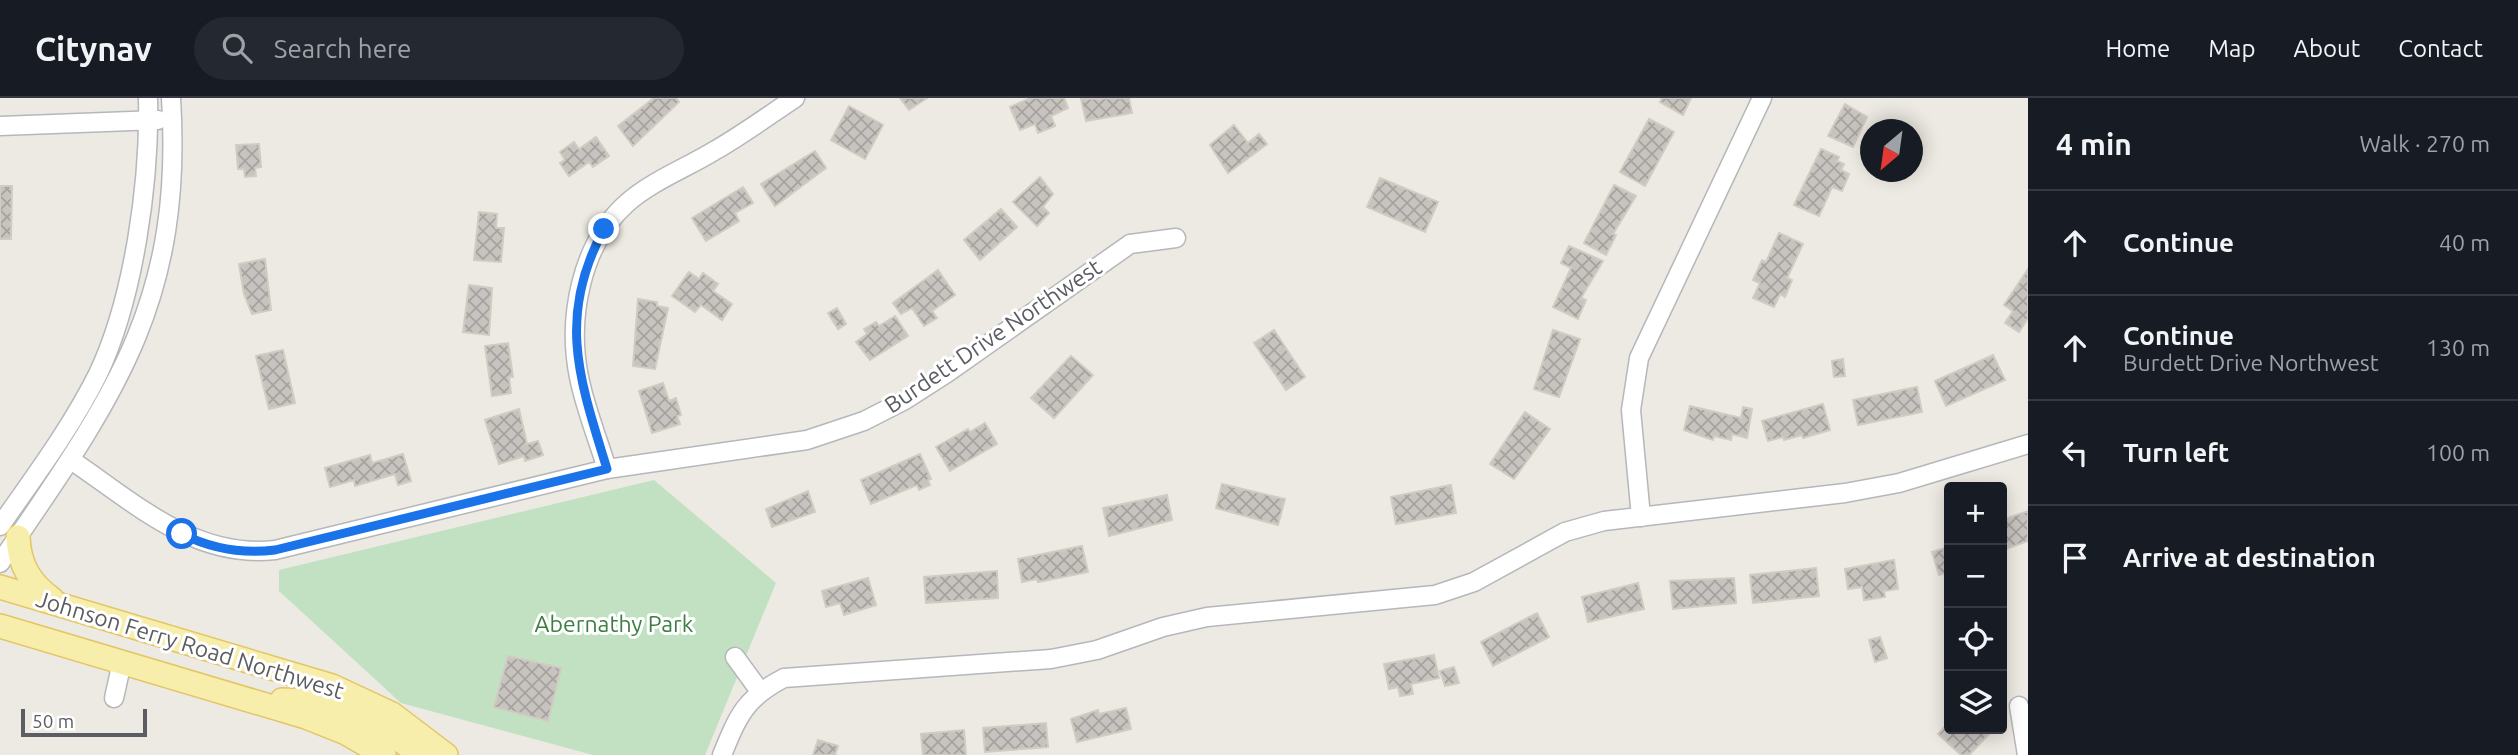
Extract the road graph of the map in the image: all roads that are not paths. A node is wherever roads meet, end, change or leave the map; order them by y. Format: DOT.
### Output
graph roads {
  1 [pos="148,98"];
  2 [pos="171,98"];
  3 [pos="795,98"];
  4 [pos="1762,98"];
  5 [pos="172,119"];
  6 [pos="149,120"];
  7 [pos="0,126"];
  8 [pos="1176,238"];
  9 [pos="2028,444"];
  10 [pos="71,460"];
  11 [pos="607,469"];
  12 [pos="1641,517"];
  13 [pos="9,531"];
  14 [pos="0,563"];
  15 [pos="0,587"];
  16 [pos="58,603"];
  17 [pos="0,626"];
  18 [pos="735,657"];
  19 [pos="122,662"];
  20 [pos="759,690"];
  21 [pos="114,698"];
  22 [pos="251,700"];
  23 [pos="2020,706"];
  24 [pos="384,755"];
  25 [pos="420,755"];
  26 [pos="446,755"];
  27 [pos="722,755"];
  28 [pos="2027,755"];
  1 -- 6 [label="street"];
  2 -- 5 [label="street"];
  3 -- 11 [label="street"];
  4 -- 12 [label="street"];
  5 -- 6 [label="street"];
  5 -- 10 [label="street"];
  6 -- 7 [label="street"];
  6 -- 13 [label="street"];
  8 -- 11 [label="street, Burdett Drive Northwest"];
  9 -- 12 [label="street"];
  10 -- 11 [label="street, Burdett Drive Northwest"];
  10 -- 13 [label="street"];
  12 -- 20 [label="street"];
  13 -- 14 [label="street"];
  13 -- 16 [label="main road"];
  15 -- 16 [label="main road, Johnson Ferry Road Northwest"];
  16 -- 26 [label="main road, Johnson Ferry Road Northwest"];
  17 -- 19 [label="main road, Johnson Ferry Road Northwest"];
  18 -- 20 [label="street"];
  19 -- 21 [label="street"];
  19 -- 22 [label="main road, Johnson Ferry Road Northwest"];
  20 -- 27 [label="street"];
  22 -- 24 [label="main road, Johnson Ferry Road Northwest"];
  22 -- 25 [label="main road"];
  23 -- 28 [label="street"];
}
